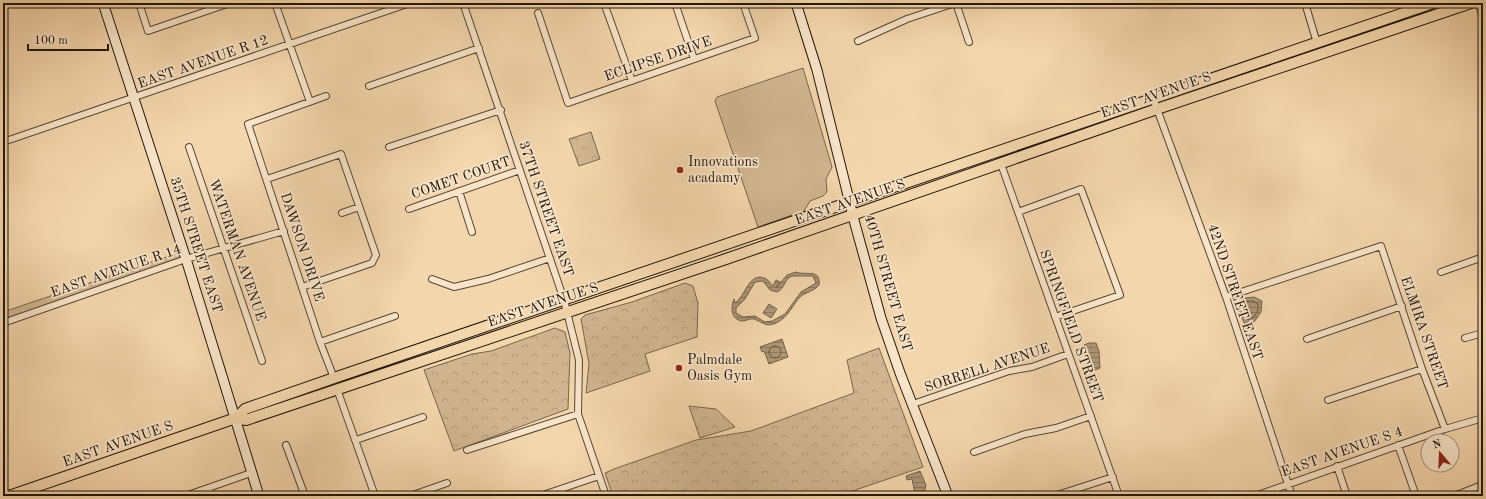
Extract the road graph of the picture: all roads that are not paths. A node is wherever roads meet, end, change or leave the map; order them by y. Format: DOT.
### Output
graph roads {
  1 [pos="103,3"];
  2 [pos="139,3"];
  3 [pos="230,3"];
  4 [pos="275,3"];
  5 [pos="410,3"];
  6 [pos="463,3"];
  7 [pos="604,3"];
  8 [pos="675,3"];
  9 [pos="743,3"];
  10 [pos="796,3"];
  11 [pos="955,3"];
  12 [pos="1305,3"];
  13 [pos="1433,3"];
  14 [pos="1471,3"];
  15 [pos="1478,3"];
  16 [pos="538,13"];
  17 [pos="1483,17"];
  18 [pos="858,41"];
  19 [pos="969,42"];
  20 [pos="1317,43"];
  21 [pos="289,44"];
  22 [pos="478,48"];
  23 [pos="694,59"];
  24 [pos="632,81"];
  25 [pos="369,86"];
  26 [pos="326,96"];
  27 [pos="135,98"];
  28 [pos="1153,98"];
  29 [pos="310,102"];
  30 [pos="1157,109"];
  31 [pos="500,110"];
  32 [pos="3,142"];
  33 [pos="189,147"];
  34 [pos="389,147"];
  35 [pos="1001,164"];
  36 [pos="520,170"];
  37 [pos="267,178"];
  38 [pos="459,191"];
  39 [pos="850,202"];
  40 [pos="359,207"];
  41 [pos="409,209"];
  42 [pos="1018,212"];
  43 [pos="342,213"];
  44 [pos="854,215"];
  45 [pos="284,231"];
  46 [pos="472,232"];
  47 [pos="224,247"];
  48 [pos="186,258"];
  49 [pos="550,258"];
  50 [pos="1482,259"];
  51 [pos="1441,272"];
  52 [pos="432,279"];
  53 [pos="302,287"];
  54 [pos="1226,297"];
  55 [pos="564,300"];
  56 [pos="1402,306"];
  57 [pos="567,311"];
  58 [pos="395,316"];
  59 [pos="1055,316"];
  60 [pos="3,323"];
  61 [pos="1483,333"];
  62 [pos="1465,338"];
  63 [pos="1307,339"];
  64 [pos="320,342"];
  65 [pos="1068,354"];
  66 [pos="262,361"];
  67 [pos="1422,369"];
  68 [pos="334,378"];
  69 [pos="337,389"];
  70 [pos="1328,400"];
  71 [pos="913,404"];
  72 [pos="578,414"];
  73 [pos="1091,416"];
  74 [pos="423,417"];
  75 [pos="236,418"];
  76 [pos="1483,418"];
  77 [pos="1445,429"];
  78 [pos="356,440"];
  79 [pos="286,445"];
  80 [pos="1398,445"];
  81 [pos="467,450"];
  82 [pos="974,452"];
  83 [pos="1338,466"];
  84 [pos="251,473"];
  85 [pos="599,476"];
  86 [pos="1112,477"];
  87 [pos="446,483"];
  88 [pos="1287,483"];
  89 [pos="1483,486"];
  90 [pos="208,488"];
  91 [pos="946,495"];
  92 [pos="12,496"];
  93 [pos="185,496"];
  94 [pos="211,496"];
  95 [pos="259,496"];
  96 [pos="304,496"];
  97 [pos="375,496"];
  98 [pos="410,496"];
  99 [pos="540,496"];
  100 [pos="606,496"];
  101 [pos="1054,496"];
  102 [pos="1119,496"];
  103 [pos="1255,496"];
  104 [pos="1292,496"];
  105 [pos="1347,496"];
  106 [pos="1416,496"];
  107 [pos="1454,496"];
  1 -- 27 [label="street, 35TH STREET EAST"];
  2 -- 3 [label="street"];
  4 -- 21 [label="street"];
  5 -- 21 [label="street, EAST AVENUE R 12"];
  6 -- 22 [label="street, 37TH STREET EAST"];
  7 -- 24 [label="street"];
  8 -- 23 [label="street"];
  9 -- 23 [label="street, ECLIPSE DRIVE"];
  10 -- 39 [label="street, 40TH STREET EAST"];
  11 -- 18 [label="street"];
  11 -- 19 [label="street"];
  12 -- 20 [label="street"];
  13 -- 20 [label="main road, EAST AVENUE S"];
  14 -- 30 [label="main road, EAST AVENUE S"];
  15 -- 17 [label="street"];
  16 -- 24 [label="street, ECLIPSE DRIVE"];
  20 -- 28 [label="main road, EAST AVENUE S"];
  21 -- 27 [label="street, EAST AVENUE R 12"];
  21 -- 29 [label="street"];
  22 -- 25 [label="street"];
  22 -- 31 [label="street, 37TH STREET EAST"];
  23 -- 24 [label="street, ECLIPSE DRIVE"];
  26 -- 29 [label="street"];
  27 -- 32 [label="street, EAST AVENUE R 12"];
  27 -- 48 [label="street, 35TH STREET EAST"];
  28 -- 30 [label="street, 42ND STREET EAST"];
  28 -- 39 [label="main road, EAST AVENUE S"];
  29 -- 37 [label="street, DAWSON DRIVE"];
  30 -- 35 [label="main road, EAST AVENUE S"];
  30 -- 54 [label="street, 42ND STREET EAST"];
  31 -- 34 [label="street"];
  31 -- 36 [label="street, 37TH STREET EAST"];
  33 -- 47 [label="street, WATERMAN AVENUE"];
  35 -- 42 [label="street, SPRINGFIELD STREET"];
  35 -- 44 [label="main road, EAST AVENUE S"];
  36 -- 38 [label="street, COMET COURT"];
  36 -- 49 [label="street, 37TH STREET EAST"];
  37 -- 40 [label="street"];
  37 -- 45 [label="street, DAWSON DRIVE"];
  38 -- 41 [label="street, COMET COURT"];
  38 -- 46 [label="street"];
  39 -- 44 [label="street, 40TH STREET EAST"];
  39 -- 55 [label="main road, EAST AVENUE S"];
  40 -- 43 [label="street"];
  40 -- 53 [label="street"];
  42 -- 59 [label="street, SPRINGFIELD STREET"];
  42 -- 59 [label="street"];
  44 -- 57 [label="main road, EAST AVENUE S"];
  44 -- 71 [label="street, 40TH STREET EAST"];
  45 -- 47 [label="street, EAST AVENUE R 14"];
  45 -- 53 [label="street, DAWSON DRIVE"];
  47 -- 48 [label="street, EAST AVENUE R 14"];
  47 -- 66 [label="street, WATERMAN AVENUE"];
  48 -- 60 [label="street, EAST AVENUE R 14"];
  48 -- 75 [label="street, 35TH STREET EAST"];
  49 -- 52 [label="street"];
  49 -- 55 [label="street, 37TH STREET EAST"];
  50 -- 51 [label="street"];
  53 -- 64 [label="street, DAWSON DRIVE"];
  54 -- 56 [label="street, ELMIRA STREET"];
  54 -- 88 [label="street, 42ND STREET EAST"];
  55 -- 57 [label="street, 37TH STREET EAST"];
  55 -- 68 [label="main road, EAST AVENUE S"];
  56 -- 63 [label="street"];
  56 -- 67 [label="street, ELMIRA STREET"];
  57 -- 69 [label="main road, EAST AVENUE S"];
  57 -- 72 [label="street, 37TH STREET EAST"];
  58 -- 64 [label="street"];
  59 -- 65 [label="street, SPRINGFIELD STREET"];
  61 -- 62 [label="street"];
  64 -- 68 [label="street, DAWSON DRIVE"];
  65 -- 71 [label="street, SORRELL AVENUE"];
  65 -- 73 [label="street, SPRINGFIELD STREET"];
  67 -- 70 [label="street"];
  67 -- 77 [label="street, ELMIRA STREET"];
  68 -- 75 [label="main road, EAST AVENUE S"];
  69 -- 75 [label="main road, EAST AVENUE S"];
  69 -- 78 [label="street"];
  71 -- 91 [label="street, 40TH STREET EAST"];
  72 -- 81 [label="street"];
  72 -- 85 [label="street, 37TH STREET EAST"];
  73 -- 82 [label="street"];
  73 -- 86 [label="street, SPRINGFIELD STREET"];
  74 -- 78 [label="street"];
  75 -- 84 [label="street, 35TH STREET EAST"];
  75 -- 92 [label="main road, EAST AVENUE S"];
  76 -- 77 [label="street, EAST AVENUE S 4"];
  77 -- 80 [label="street, EAST AVENUE S 4"];
  78 -- 97 [label="street"];
  79 -- 96 [label="street"];
  80 -- 83 [label="street, EAST AVENUE S 4"];
  80 -- 106 [label="street"];
  83 -- 88 [label="street, EAST AVENUE S 4"];
  83 -- 105 [label="street"];
  84 -- 90 [label="street"];
  84 -- 95 [label="street, 35TH STREET EAST"];
  85 -- 99 [label="street"];
  85 -- 100 [label="street, 37TH STREET EAST"];
  86 -- 101 [label="street"];
  86 -- 102 [label="street, SPRINGFIELD STREET"];
  87 -- 98 [label="street"];
  88 -- 103 [label="street, EAST AVENUE S 4"];
  88 -- 104 [label="street, 42ND STREET EAST"];
  89 -- 107 [label="street"];
  90 -- 93 [label="street"];
  90 -- 94 [label="street"];
}
